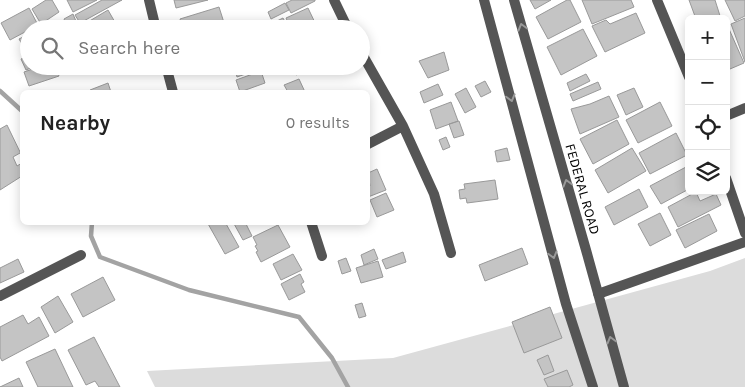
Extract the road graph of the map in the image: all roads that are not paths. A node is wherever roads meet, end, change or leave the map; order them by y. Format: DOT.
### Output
graph roads {
  1 [pos="149,0"];
  2 [pos="334,0"];
  3 [pos="484,0"];
  4 [pos="514,0"];
  5 [pos="657,0"];
  6 [pos="154,20"];
  7 [pos="344,20"];
  8 [pos="685,67"];
  9 [pos="370,68"];
  10 [pos="168,75"];
  11 [pos="172,90"];
  12 [pos="745,108"];
  13 [pos="730,114"];
  14 [pos="403,126"];
  15 [pos="370,143"];
  16 [pos="730,190"];
  17 [pos="312,225"];
  18 [pos="745,233"];
  19 [pos="745,242"];
  20 [pos="451,253"];
  21 [pos="81,255"];
  22 [pos="322,256"];
  23 [pos="598,294"];
  24 [pos="0,296"];
  25 [pos="593,387"];
  26 [pos="624,387"];
  1 -- 6 [label="street"];
  2 -- 7 [label="street"];
  3 -- 25 [label="street, one-way"];
  23 -- 4 [label="street, FEDERAL ROAD, one-way"];
  5 -- 8 [label="street"];
  9 -- 14 [label="street"];
  10 -- 11 [label="street"];
  12 -- 13 [label="street"];
  14 -- 15 [label="street"];
  14 -- 20 [label="street"];
  16 -- 18 [label="street"];
  17 -- 22 [label="street"];
  19 -- 23 [label="street"];
  21 -- 24 [label="street"];
  26 -- 23 [label="street, FEDERAL ROAD, one-way"];
}
